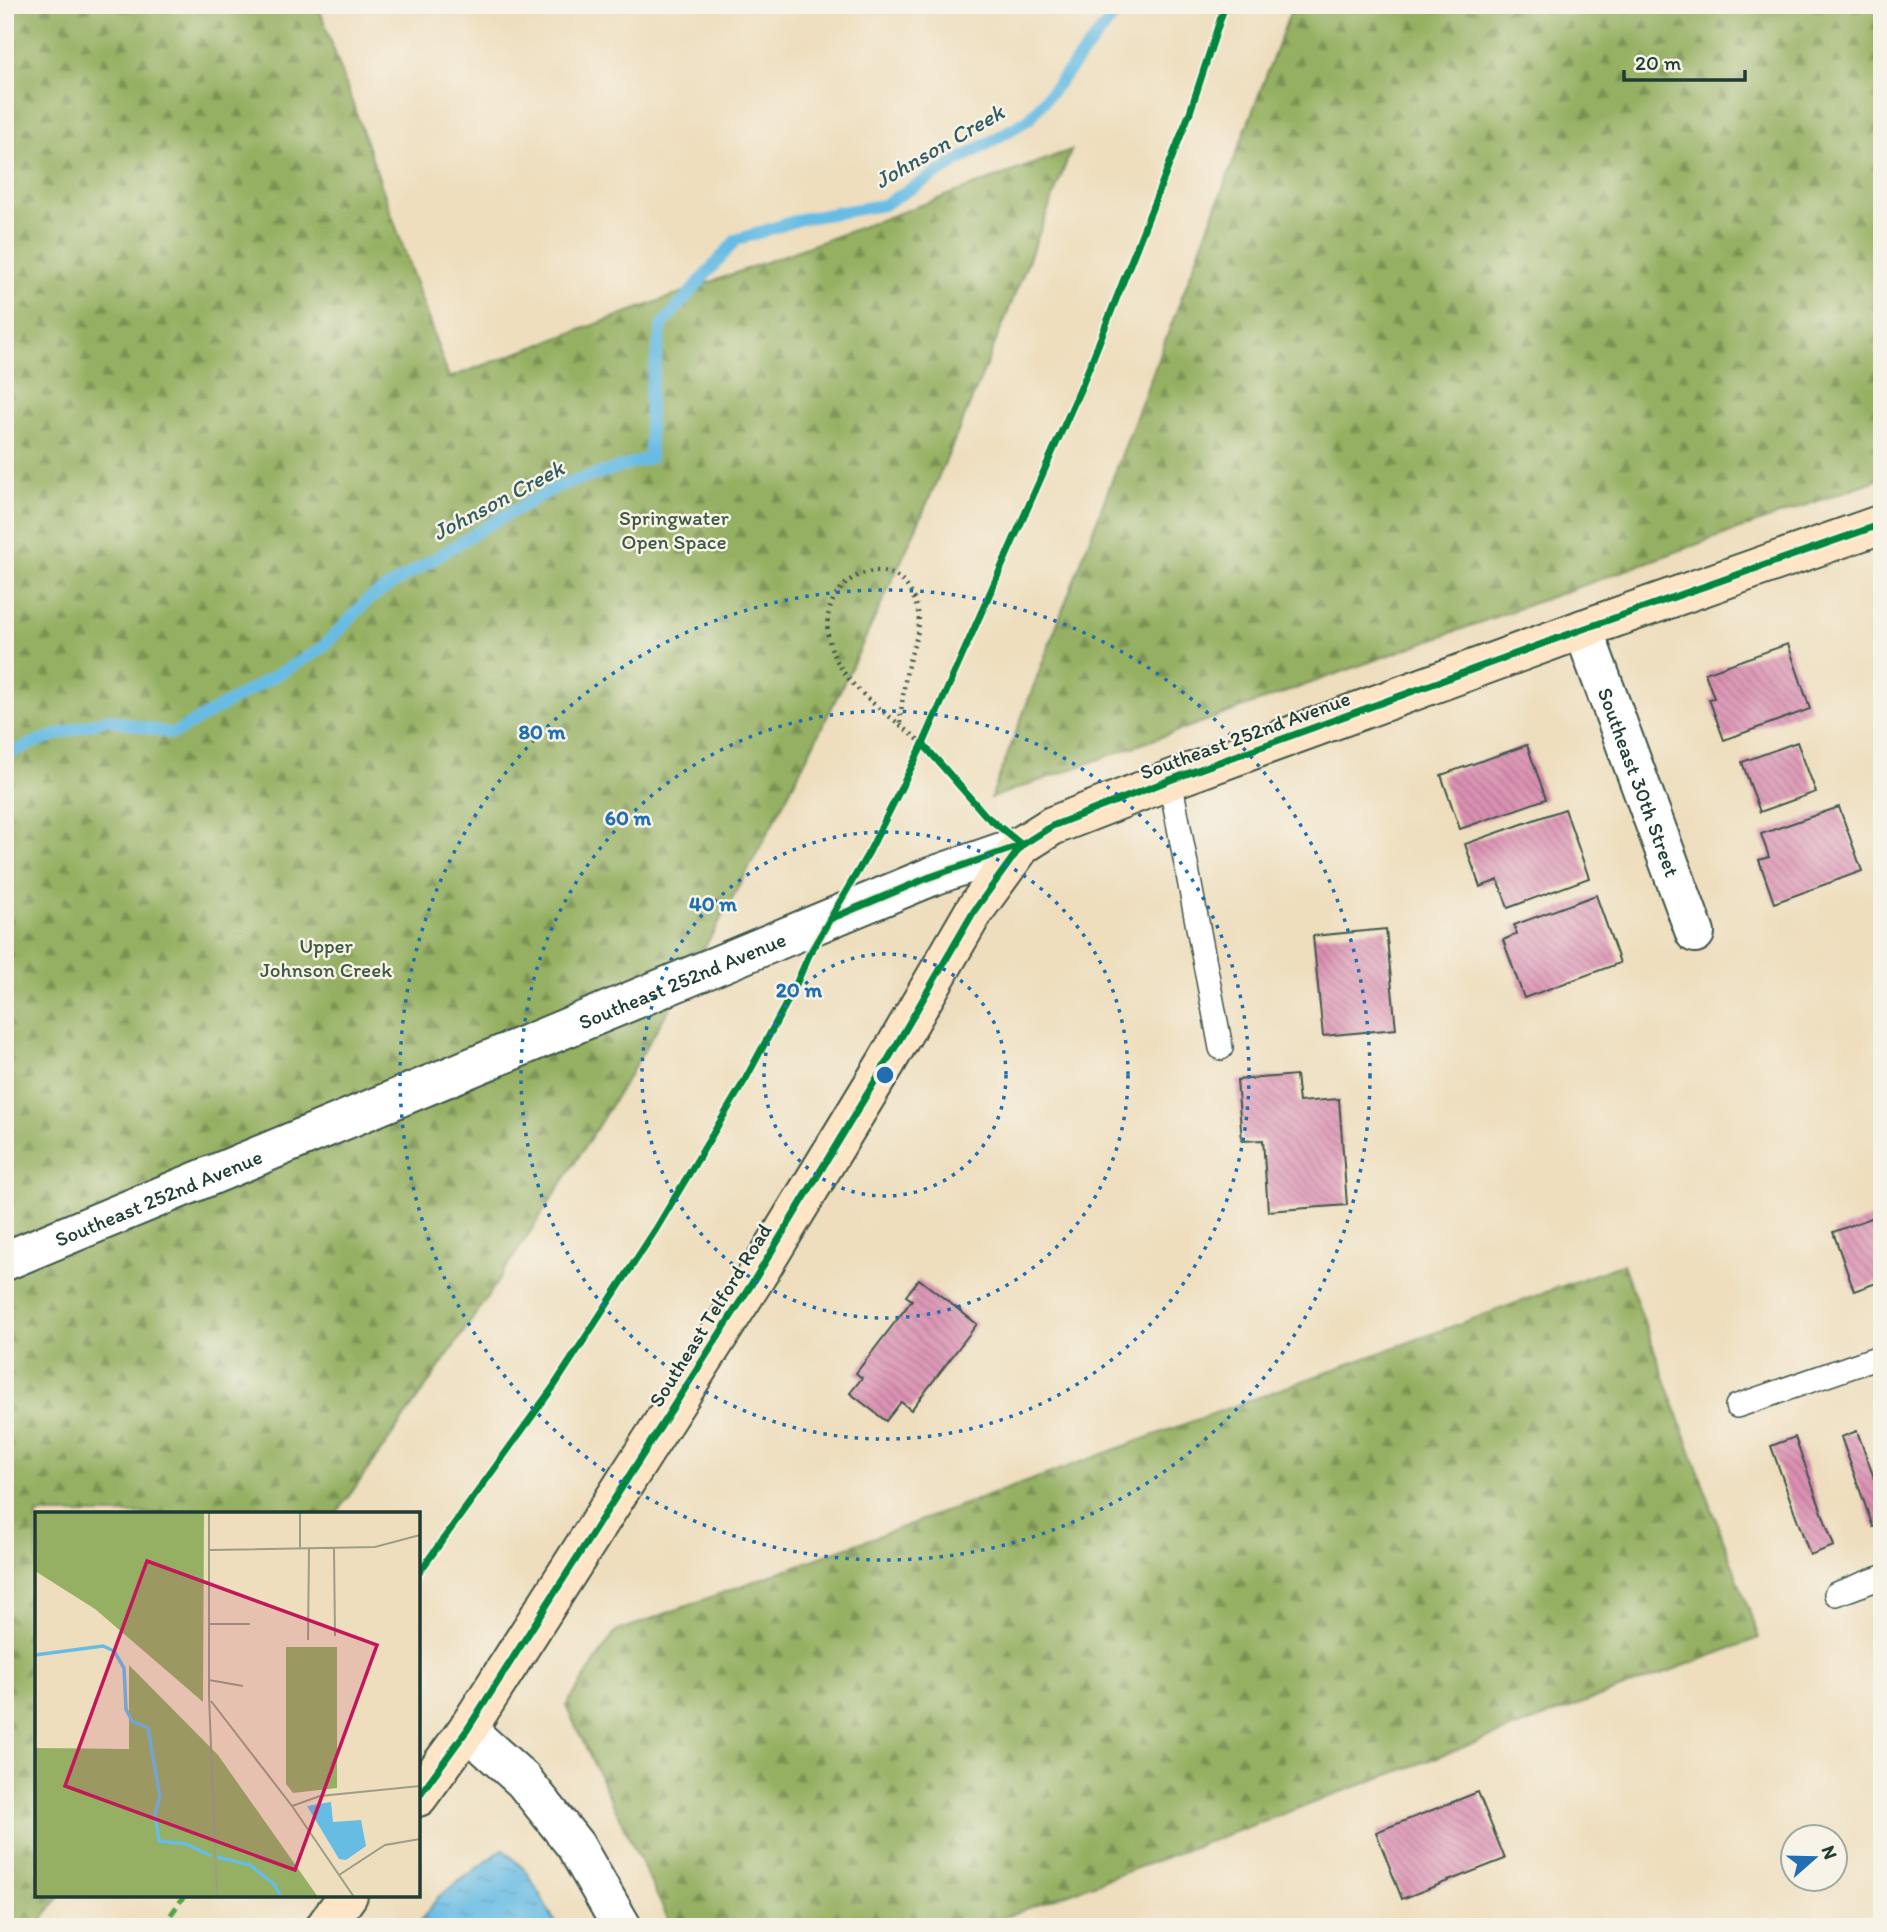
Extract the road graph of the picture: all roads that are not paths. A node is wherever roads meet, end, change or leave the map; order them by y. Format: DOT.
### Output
graph roads {
  1 [pos="1882,524"];
  2 [pos="1583,629"];
  3 [pos="1170,780"];
  4 [pos="1022,845"];
  5 [pos="1695,933"];
  6 [pos="1222,1048"];
  7 [pos="5,1261"];
  8 [pos="1882,1356"];
  9 [pos="1737,1406"];
  10 [pos="1882,1577"];
  11 [pos="1836,1594"];
  12 [pos="467,1730"];
  13 [pos="420,1794"];
  14 [pos="347,1897"];
  15 [pos="325,1927"];
  16 [pos="622,1927"];
  1 -- 2 [label="street, Southeast 252nd Avenue"];
  2 -- 3 [label="street, Southeast 252nd Avenue"];
  2 -- 5 [label="street, Southeast 30th Street"];
  3 -- 4 [label="street, Southeast 252nd Avenue"];
  3 -- 6 [label="lane"];
  4 -- 7 [label="street, Southeast 252nd Avenue"];
  4 -- 12 [label="street, Southeast Telford Road"];
  8 -- 9 [label="lane"];
  10 -- 11 [label="lane"];
  12 -- 13 [label="street, Southeast Telford Road"];
  12 -- 16 [label="street"];
  14 -- 15 [label="street"];
}
